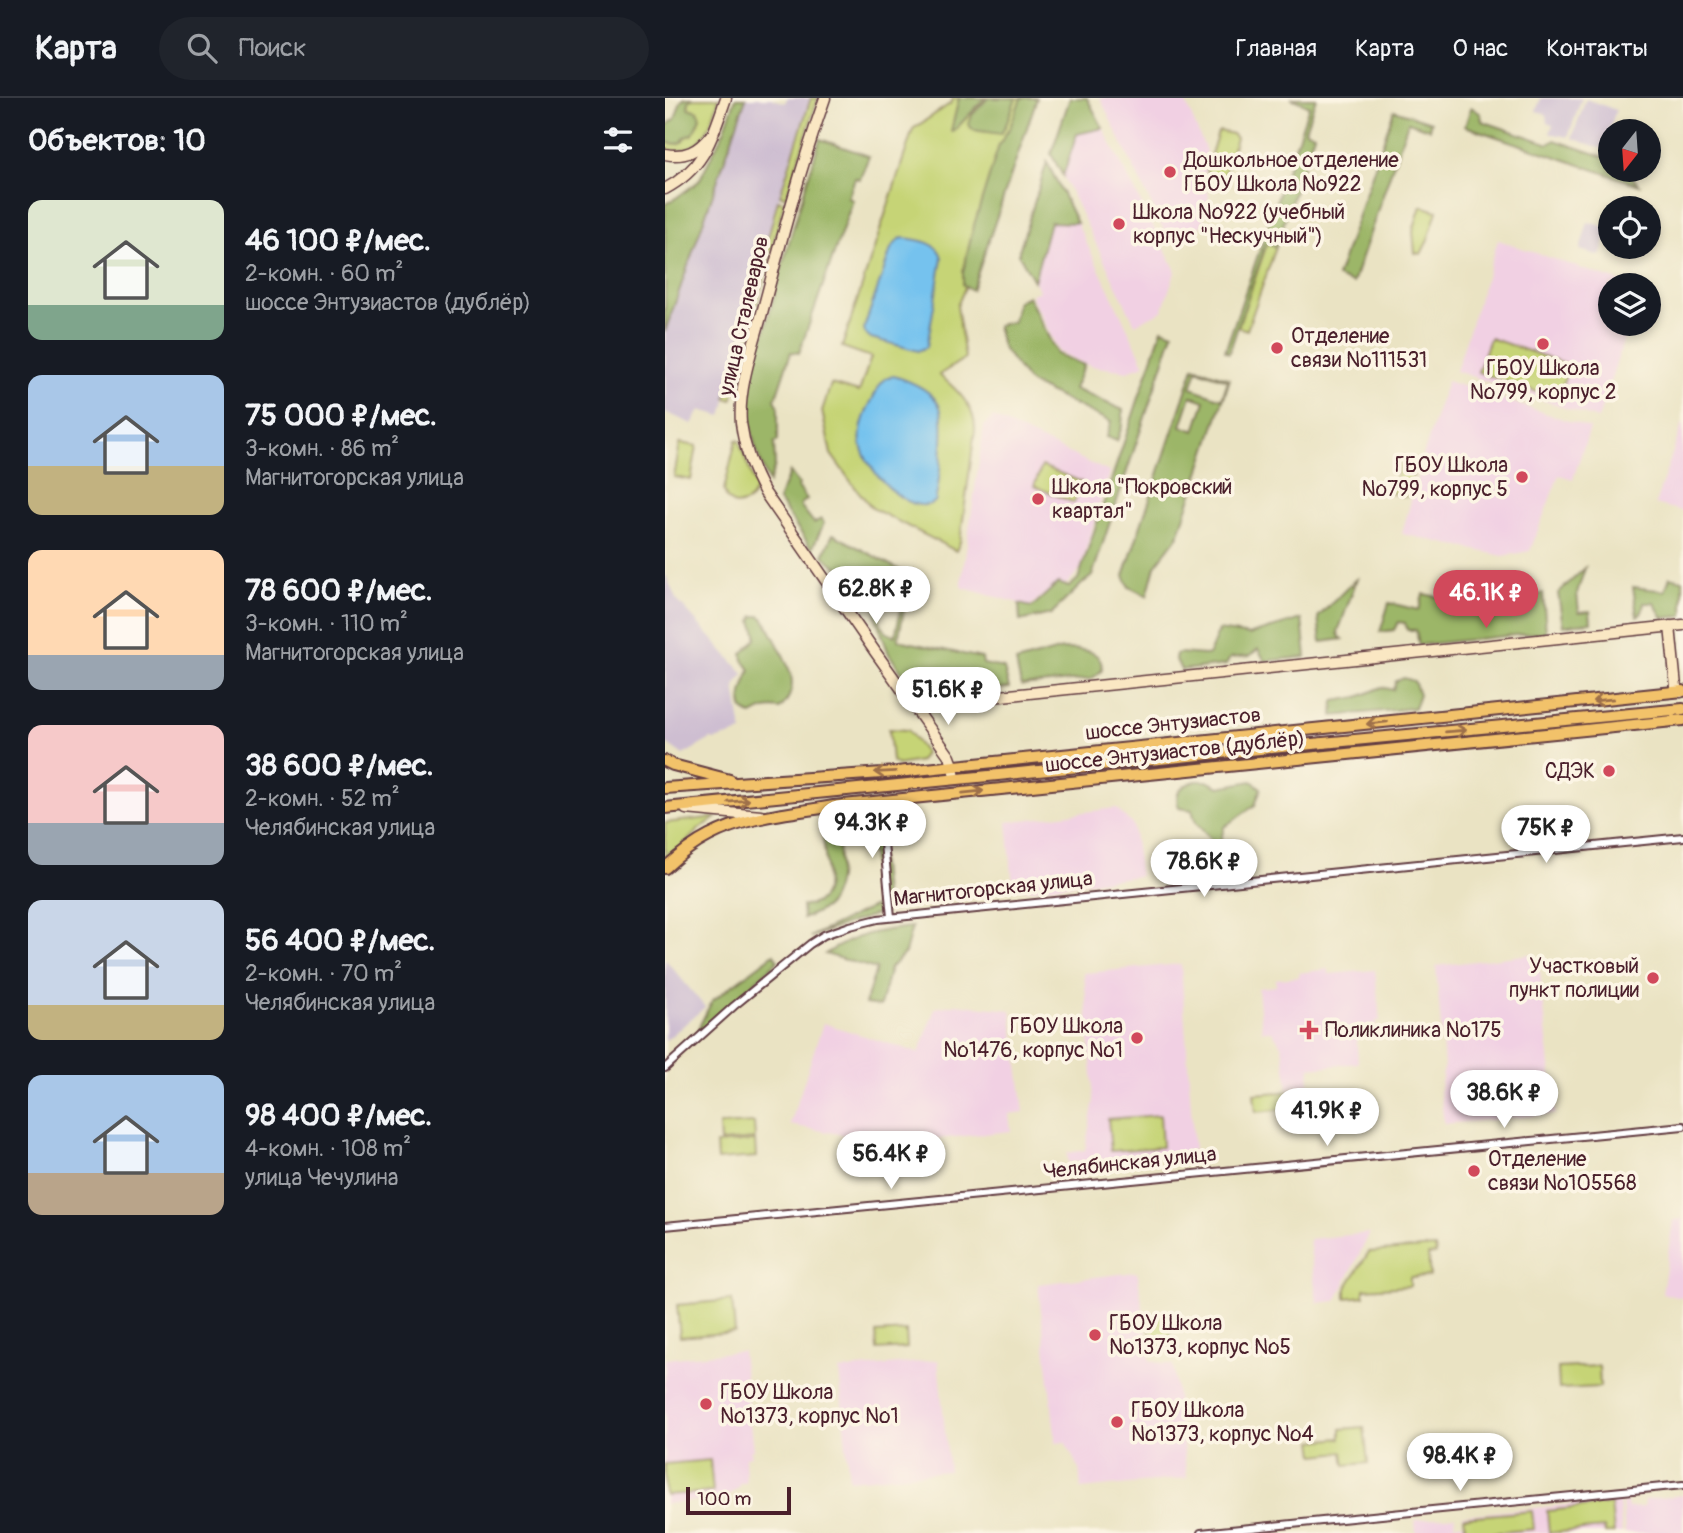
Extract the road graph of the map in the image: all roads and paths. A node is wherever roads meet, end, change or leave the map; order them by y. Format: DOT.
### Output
graph roads {
  1 [pos="726,98"];
  2 [pos="825,98"];
  3 [pos="718,120"];
  4 [pos="665,153"];
  5 [pos="665,188"];
  6 [pos="1683,625"];
  7 [pos="1670,626"];
  8 [pos="1678,691"];
  9 [pos="914,705"];
  10 [pos="1683,709"];
  11 [pos="1683,720"];
  12 [pos="665,761"];
  13 [pos="953,765"];
  14 [pos="955,779"];
  15 [pos="740,782"];
  16 [pos="665,789"];
  17 [pos="880,801"];
  18 [pos="668,808"];
  19 [pos="764,817"];
  20 [pos="1683,837"];
  21 [pos="665,868"];
  22 [pos="891,917"];
  23 [pos="665,1068"];
  24 [pos="1683,1126"];
  25 [pos="665,1226"];
  26 [pos="1683,1485"];
  27 [pos="1201,1533"];
  1 -- 3 [label="main road"];
  2 -- 9 [label="main road, улица Сталеваров"];
  3 -- 4 [label="main road"];
  3 -- 5 [label="main road"];
  6 -- 7 [label="main road"];
  7 -- 8 [label="main road"];
  7 -- 9 [label="main road"];
  8 -- 13 [label="main road, шоссе Энтузиастов, one-way"];
  9 -- 13 [label="main road, улица Сталеваров"];
  14 -- 10 [label="main road, шоссе Энтузиастов, one-way"];
  17 -- 11 [label="main road, шоссе Энтузиастов (дублёр), one-way"];
  12 -- 15 [label="main road"];
  13 -- 14 [label="main road, улица Сталеваров"];
  13 -- 15 [label="main road, шоссе Энтузиастов, one-way"];
  18 -- 14 [label="main road, шоссе Энтузиастов, one-way"];
  15 -- 16 [label="main road, шоссе Энтузиастов"];
  17 -- 19 [label="main road, шоссе Энтузиастов (дублёр)"];
  17 -- 22 [label="street"];
  18 -- 19 [label="main road, шоссе Энтузиастов (дублёр)"];
  19 -- 21 [label="main road"];
  20 -- 22 [label="street, Магнитогорская улица"];
  22 -- 23 [label="street, Магнитогорская улица"];
  24 -- 25 [label="street, Челябинская улица"];
  26 -- 27 [label="street"];
}
